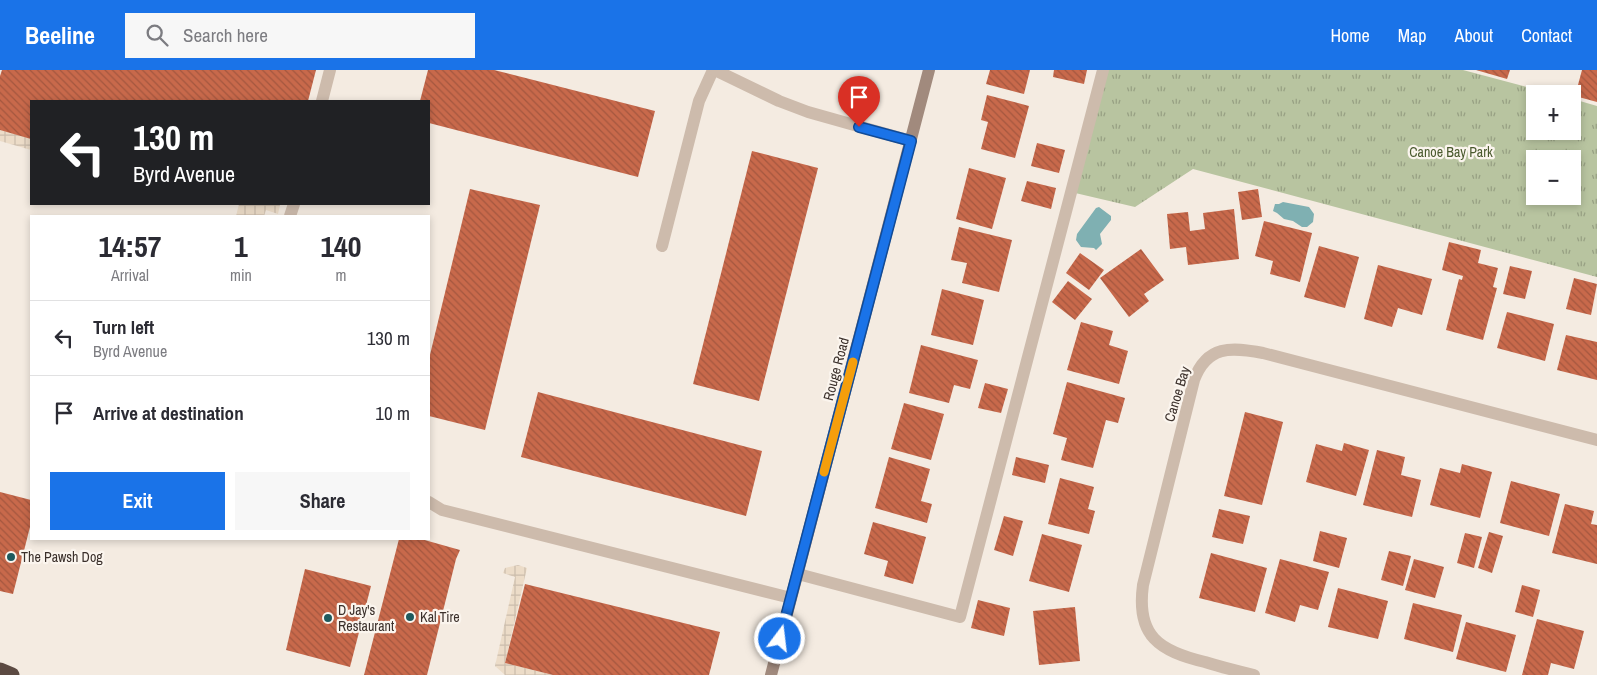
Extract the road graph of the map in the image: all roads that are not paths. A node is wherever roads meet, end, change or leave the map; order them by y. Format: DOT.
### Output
graph roads {
  1 [pos="330,70"];
  2 [pos="714,70"];
  3 [pos="929,70"];
  4 [pos="1103,70"];
  5 [pos="322,100"];
  6 [pos="911,141"];
  7 [pos="662,246"];
  8 [pos="1597,440"];
  9 [pos="430,503"];
  10 [pos="798,574"];
  11 [pos="791,598"];
  12 [pos="0,670"];
  13 [pos="12,675"];
  14 [pos="771,675"];
  15 [pos="1254,675"];
  1 -- 5 [label="street"];
  2 -- 6 [label="street"];
  2 -- 7 [label="street"];
  3 -- 6 [label="street, Rouge Road"];
  4 -- 10 [label="street"];
  6 -- 10 [label="street, Rouge Road"];
  8 -- 15 [label="street, Canoe Bay"];
  9 -- 11 [label="street"];
  10 -- 11 [label="street, Rouge Road"];
  11 -- 14 [label="street, Rouge Road"];
  12 -- 13 [label="highway"];
}
